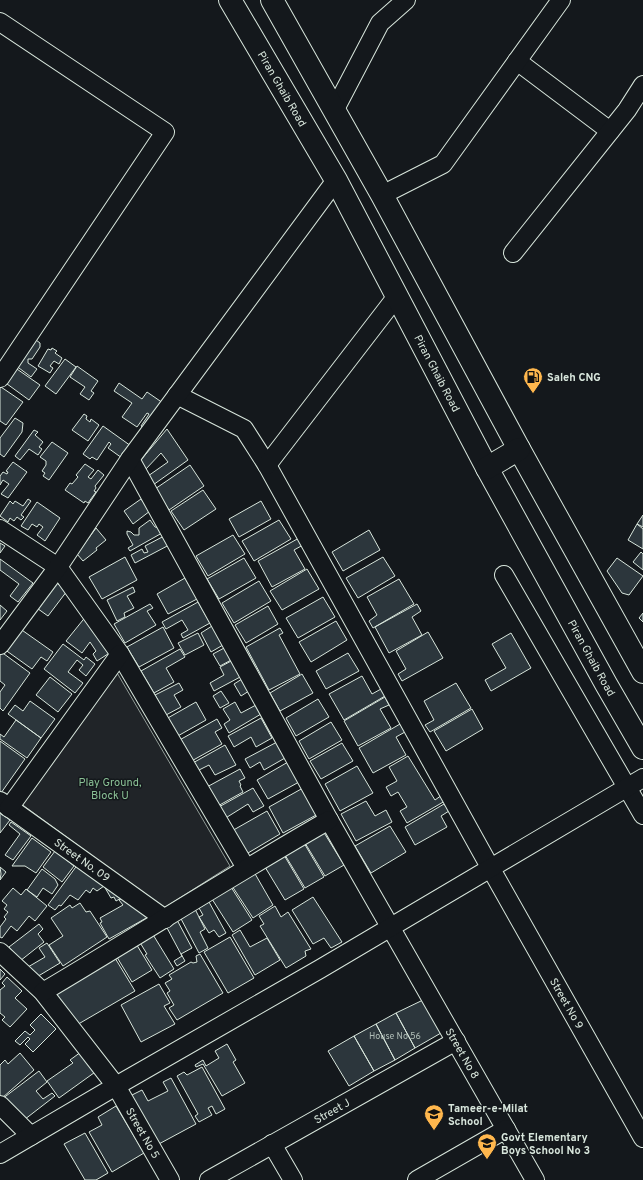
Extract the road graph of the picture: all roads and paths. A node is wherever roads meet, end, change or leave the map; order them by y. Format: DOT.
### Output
graph roads {
  1 [pos="230,0"];
  2 [pos="272,0"];
  3 [pos="406,0"];
  4 [pos="561,0"];
  5 [pos="0,22"];
  6 [pos="517,61"];
  7 [pos="643,85"];
  8 [pos="337,116"];
  9 [pos="610,131"];
  10 [pos="310,136"];
  11 [pos="336,180"];
  12 [pos="382,195"];
  13 [pos="514,253"];
  14 [pos="397,296"];
  15 [pos="0,378"];
  16 [pos="177,394"];
  17 [pos="519,449"];
  18 [pos="130,459"];
  19 [pos="267,465"];
  20 [pos="487,468"];
  21 [pos="0,529"];
  22 [pos="58,567"];
  23 [pos="504,575"];
  24 [pos="0,645"];
  25 [pos="120,654"];
  26 [pos="641,663"];
  27 [pos="643,748"];
  28 [pos="643,778"];
  29 [pos="627,787"];
  30 [pos="4,804"];
  31 [pos="643,815"];
  32 [pos="329,820"];
  33 [pos="246,868"];
  34 [pos="491,869"];
  35 [pos="165,919"];
  36 [pos="391,927"];
  37 [pos="0,952"];
  38 [pos="43,992"];
  39 [pos="456,1041"];
  40 [pos="116,1086"];
  41 [pos="0,1105"];
  42 [pos="506,1129"];
  43 [pos="31,1136"];
  44 [pos="643,1138"];
  45 [pos="272,1144"];
  46 [pos="0,1154"];
  47 [pos="170,1180"];
  48 [pos="208,1180"];
  49 [pos="293,1180"];
  50 [pos="417,1180"];
  51 [pos="535,1180"];
  1 -- 10 [label="main road, Piran Ghaib Road"];
  2 -- 8 [label="main road"];
  3 -- 8 [label="street"];
  4 -- 6 [label="street"];
  5 -- 15 [label="street"];
  6 -- 9 [label="street"];
  6 -- 12 [label="street"];
  7 -- 9 [label="street"];
  8 -- 10 [label="main road"];
  8 -- 12 [label="main road"];
  9 -- 13 [label="street"];
  10 -- 11 [label="main road, Piran Ghaib Road"];
  11 -- 14 [label="main road, Piran Ghaib Road"];
  11 -- 16 [label="street"];
  12 -- 17 [label="main road"];
  14 -- 19 [label="street"];
  14 -- 20 [label="main road, Piran Ghaib Road"];
  16 -- 18 [label="street"];
  16 -- 19 [label="street, Street No 9"];
  17 -- 20 [label="main road"];
  17 -- 26 [label="main road"];
  18 -- 22 [label="street"];
  18 -- 32 [label="street, Street No 8"];
  19 -- 34 [label="street, Street No 9"];
  20 -- 27 [label="main road, Piran Ghaib Road"];
  21 -- 22 [label="street"];
  22 -- 24 [label="street"];
  22 -- 25 [label="street"];
  23 -- 29 [label="street"];
  25 -- 30 [label="street"];
  25 -- 33 [label="street"];
  28 -- 29 [label="street"];
  29 -- 31 [label="street"];
  29 -- 34 [label="street"];
  30 -- 35 [label="street, Street No. 09"];
  32 -- 33 [label="street"];
  32 -- 36 [label="street, Street No 8"];
  33 -- 35 [label="street"];
  34 -- 36 [label="street"];
  34 -- 44 [label="street, Street No 9"];
  35 -- 38 [label="street"];
  36 -- 39 [label="street, Street No 8"];
  36 -- 40 [label="street"];
  37 -- 38 [label="street, Street No 5"];
  38 -- 40 [label="street, Street No 5"];
  39 -- 42 [label="street, Street No 8"];
  39 -- 45 [label="street, Street J"];
  40 -- 43 [label="street"];
  40 -- 47 [label="street, Street No 5"];
  41 -- 43 [label="street"];
  42 -- 50 [label="street"];
  42 -- 51 [label="street, Street No 8"];
  43 -- 46 [label="street"];
  45 -- 48 [label="street, Street J"];
  45 -- 49 [label="street"];
}
